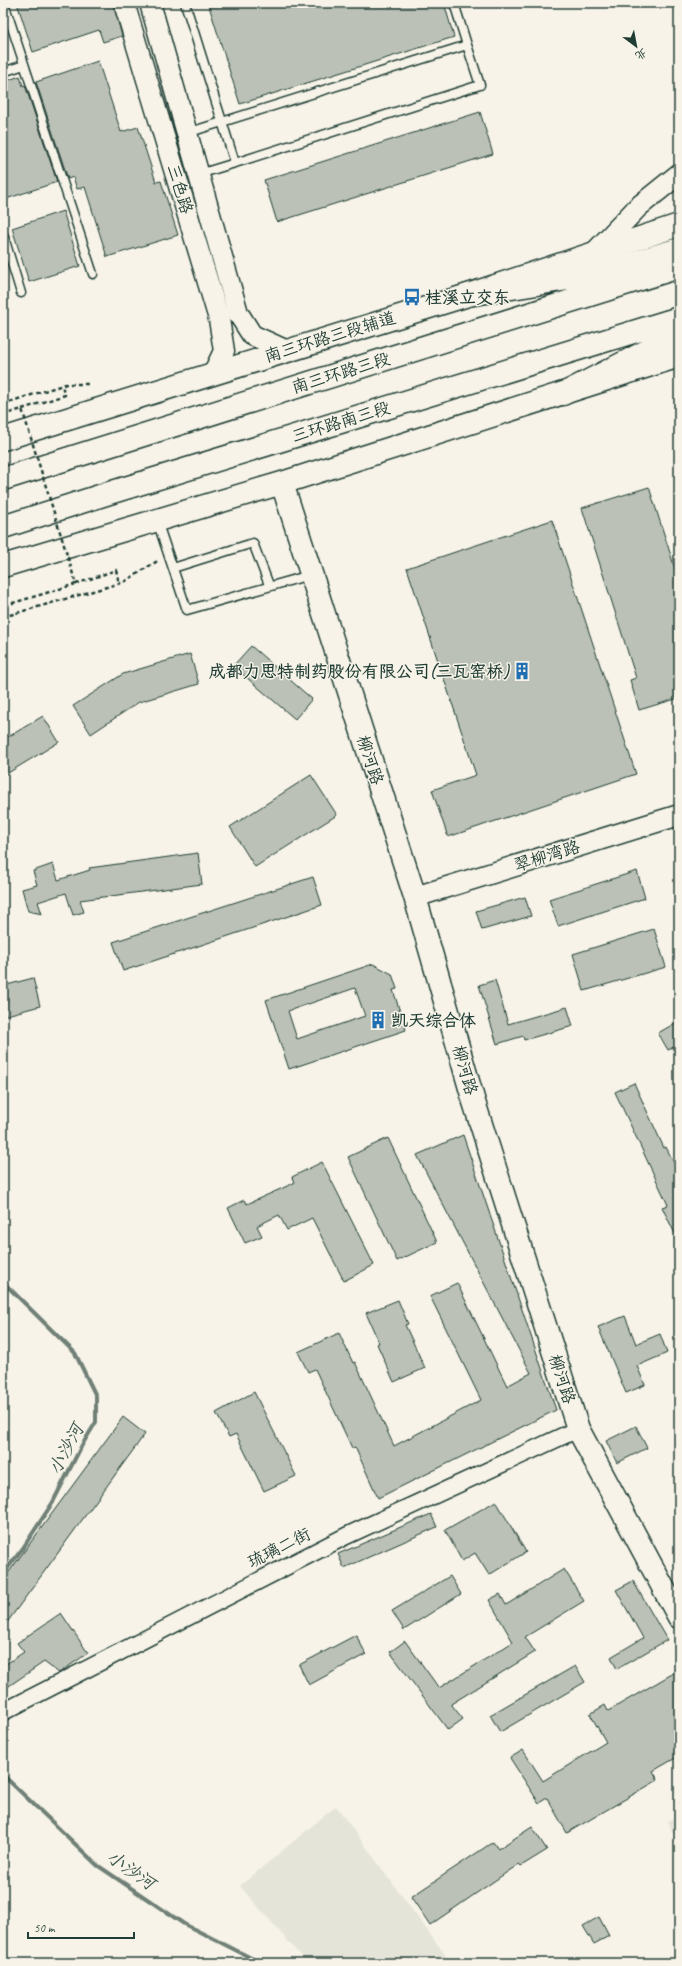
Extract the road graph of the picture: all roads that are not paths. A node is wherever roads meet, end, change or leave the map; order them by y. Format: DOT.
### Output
graph roads {
  1 [pos="4,3"];
  2 [pos="124,3"];
  3 [pos="150,3"];
  4 [pos="185,3"];
  5 [pos="454,3"];
  6 [pos="467,45"];
  7 [pos="24,65"];
  8 [pos="3,72"];
  9 [pos="222,123"];
  10 [pos="187,133"];
  11 [pos="235,163"];
  12 [pos="199,174"];
  13 [pos="679,174"];
  14 [pos="679,225"];
  15 [pos="3,234"];
  16 [pos="679,249"];
  17 [pos="596,251"];
  18 [pos="679,266"];
  19 [pos="93,274"];
  20 [pos="21,294"];
  21 [pos="468,294"];
  22 [pos="679,318"];
  23 [pos="679,337"];
  24 [pos="285,350"];
  25 [pos="679,356"];
  26 [pos="213,374"];
  27 [pos="563,394"];
  28 [pos="3,439"];
  29 [pos="3,479"];
  30 [pos="282,483"];
  31 [pos="157,520"];
  32 [pos="3,527"];
  33 [pos="3,566"];
  34 [pos="173,568"];
  35 [pos="310,575"];
  36 [pos="269,585"];
  37 [pos="679,815"];
  38 [pos="415,897"];
  39 [pos="578,1429"];
  40 [pos="679,1617"];
  41 [pos="3,1712"];
  1 -- 7 [label="lane"];
  2 -- 26 [label="street, 三色路"];
  3 -- 10 [label="street, 三色路"];
  4 -- 9 [label="lane"];
  5 -- 6 [label="lane"];
  6 -- 9 [label="lane"];
  6 -- 11 [label="lane"];
  7 -- 8 [label="lane"];
  7 -- 19 [label="lane"];
  9 -- 10 [label="lane"];
  9 -- 11 [label="lane"];
  10 -- 12 [label="street, 三色路"];
  11 -- 12 [label="lane"];
  12 -- 24 [label="street, 三色路"];
  13 -- 17 [label="street"];
  14 -- 17 [label="main road, 南三环路三段辅道"];
  15 -- 20 [label="lane"];
  16 -- 21 [label="main road"];
  17 -- 21 [label="main road, 南三环路三段辅道"];
  18 -- 29 [label="main road, 南三环路三段"];
  21 -- 24 [label="main road, 南三环路三段辅道"];
  22 -- 32 [label="main road, 三环路南三段"];
  23 -- 27 [label="main road"];
  24 -- 26 [label="main road, 南三环路三段辅道"];
  25 -- 27 [label="main road"];
  26 -- 28 [label="main road, 南三环路三段辅道"];
  27 -- 30 [label="main road"];
  30 -- 31 [label="main road"];
  30 -- 35 [label="main road, 柳河路"];
  31 -- 33 [label="main road"];
  31 -- 34 [label="lane"];
  34 -- 36 [label="lane"];
  34 -- 36 [label="lane"];
  35 -- 36 [label="lane"];
  35 -- 38 [label="main road, 柳河路"];
  37 -- 38 [label="street, 翠柳湾路"];
  38 -- 39 [label="main road, 柳河路"];
  39 -- 40 [label="main road, 柳河路"];
  39 -- 41 [label="street, 琉璃二街"];
}
